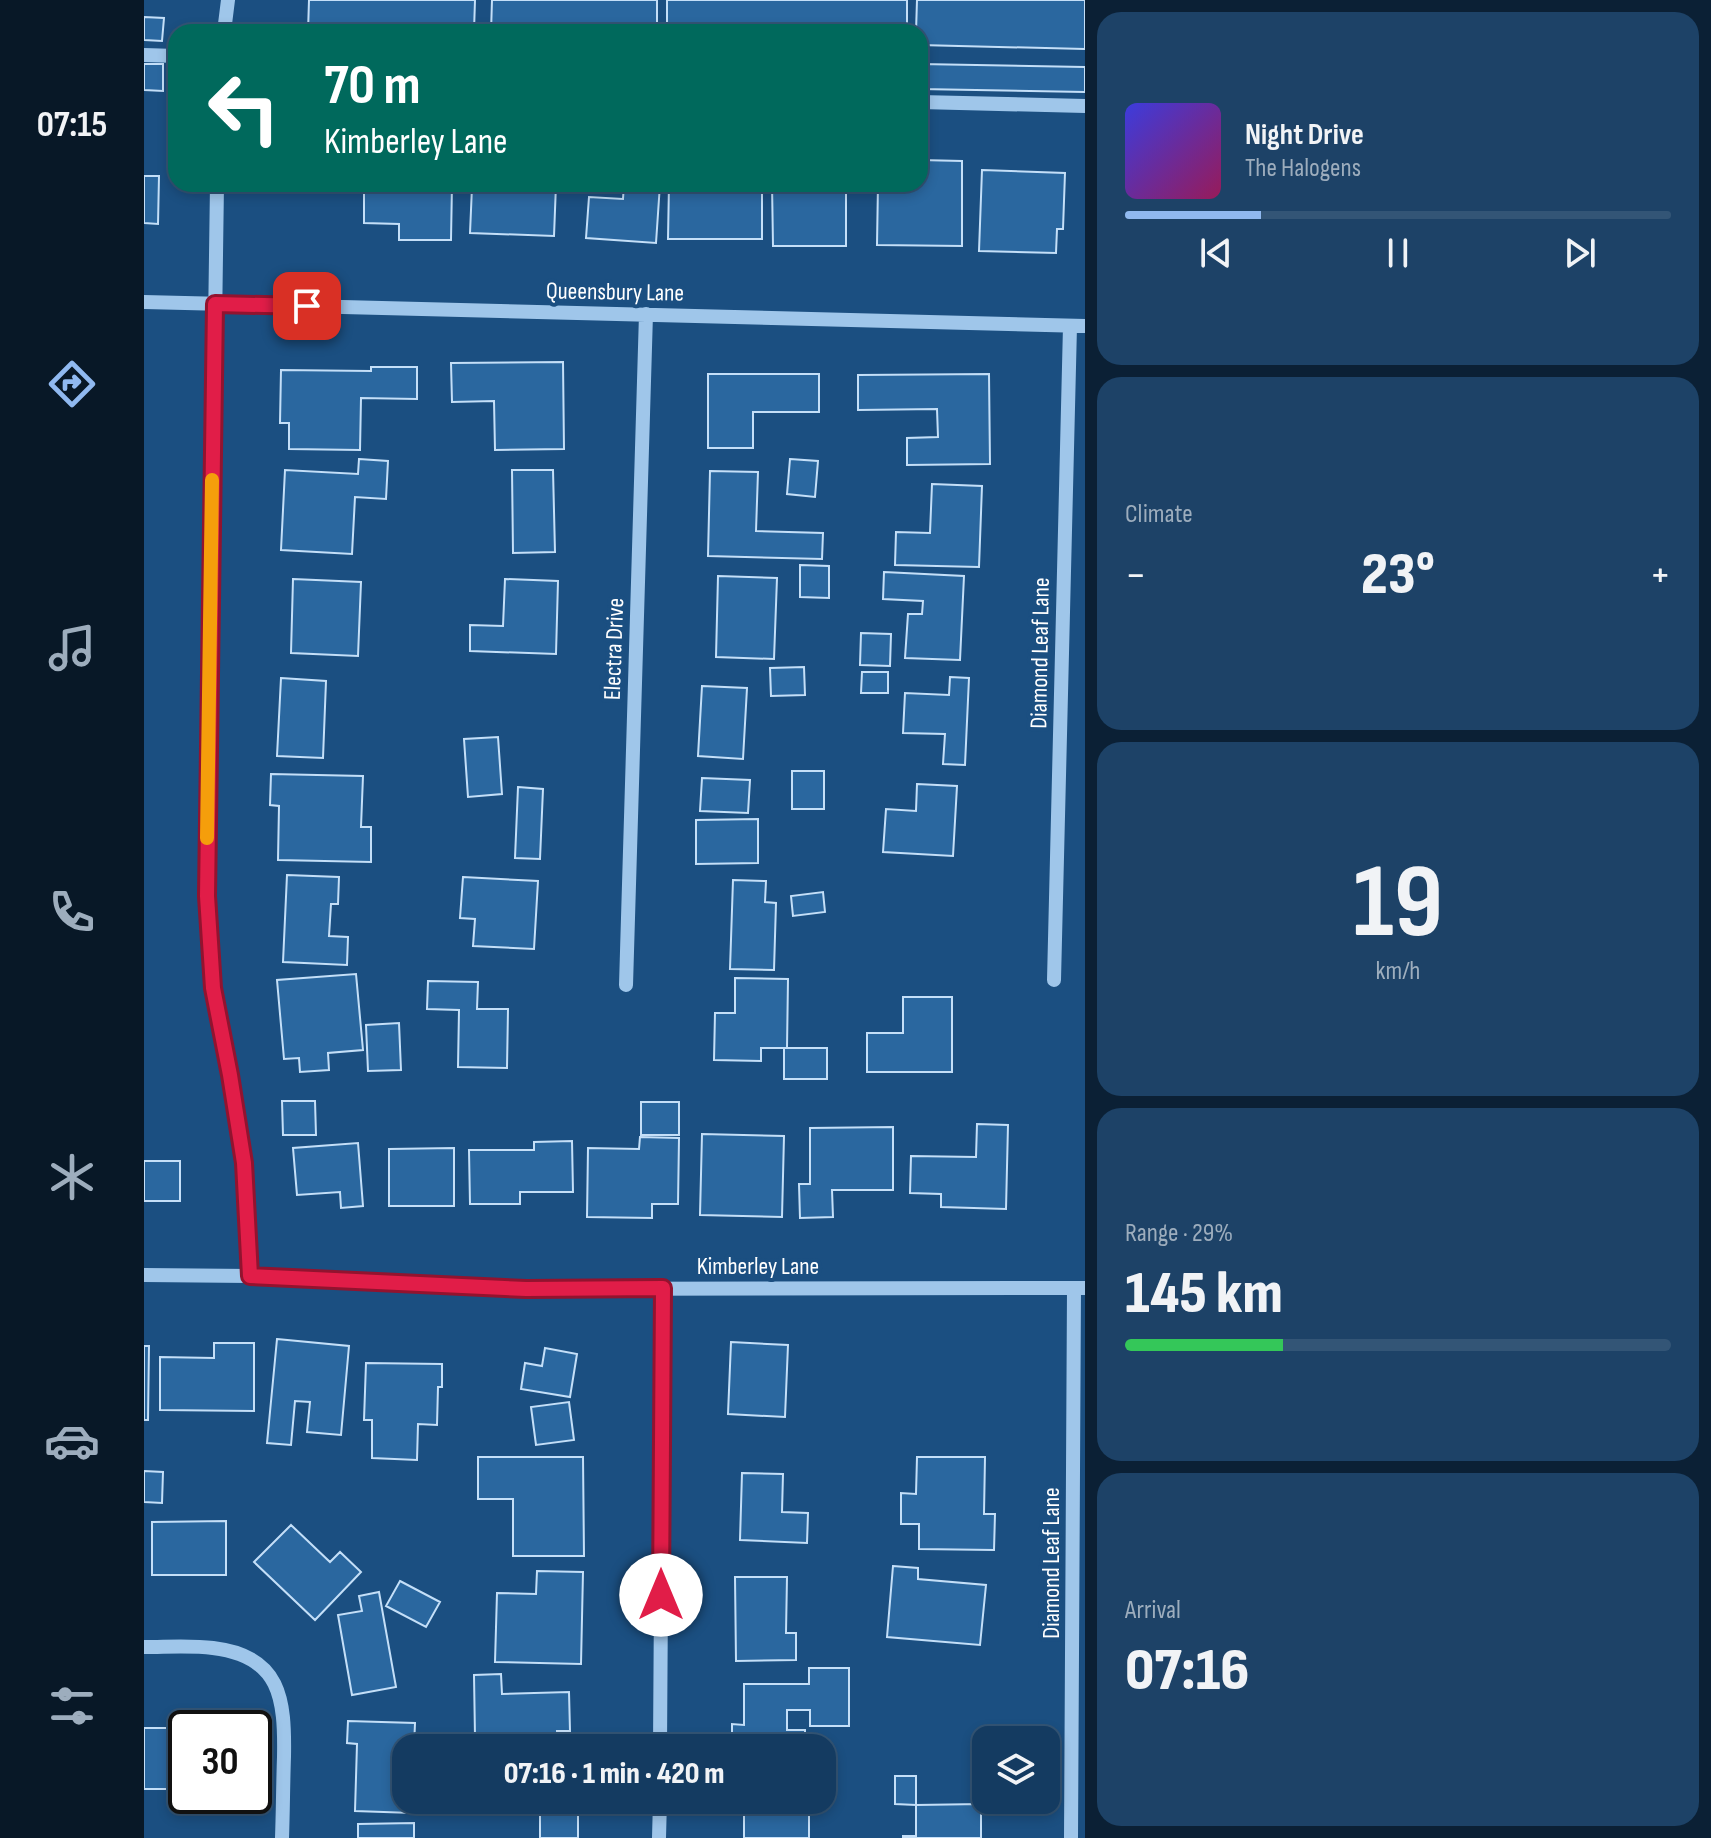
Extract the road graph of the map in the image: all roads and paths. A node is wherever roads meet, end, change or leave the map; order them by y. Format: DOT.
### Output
graph roads {
  1 [pos="228,0"];
  2 [pos="225,24"];
  3 [pos="144,55"];
  4 [pos="168,56"];
  5 [pos="928,102"];
  6 [pos="1085,106"];
  7 [pos="217,192"];
  8 [pos="144,302"];
  9 [pos="215,304"];
  10 [pos="646,314"];
  11 [pos="1078,326"];
  12 [pos="1054,980"];
  13 [pos="626,985"];
  14 [pos="144,1275"];
  15 [pos="250,1276"];
  16 [pos="663,1288"];
  17 [pos="1080,1288"];
  18 [pos="144,1647"];
  19 [pos="660,1734"];
  20 [pos="660,1814"];
  21 [pos="282,1838"];
  22 [pos="659,1838"];
  23 [pos="1071,1838"];
  1 -- 2 [label="street"];
  3 -- 4 [label="street"];
  5 -- 6 [label="street"];
  7 -- 9 [label="street"];
  8 -- 9 [label="street, Queensbury Lane"];
  9 -- 10 [label="street, Queensbury Lane"];
  9 -- 15 [label="street"];
  10 -- 11 [label="street, Queensbury Lane"];
  10 -- 13 [label="street, Electra Drive"];
  11 -- 12 [label="street, Diamond Leaf Lane"];
  14 -- 15 [label="street, Kimberley Lane"];
  15 -- 16 [label="street, Kimberley Lane"];
  16 -- 17 [label="street, Kimberley Lane"];
  16 -- 19 [label="street"];
  17 -- 23 [label="street, Diamond Leaf Lane"];
  18 -- 21 [label="street"];
  20 -- 22 [label="street"];
}
